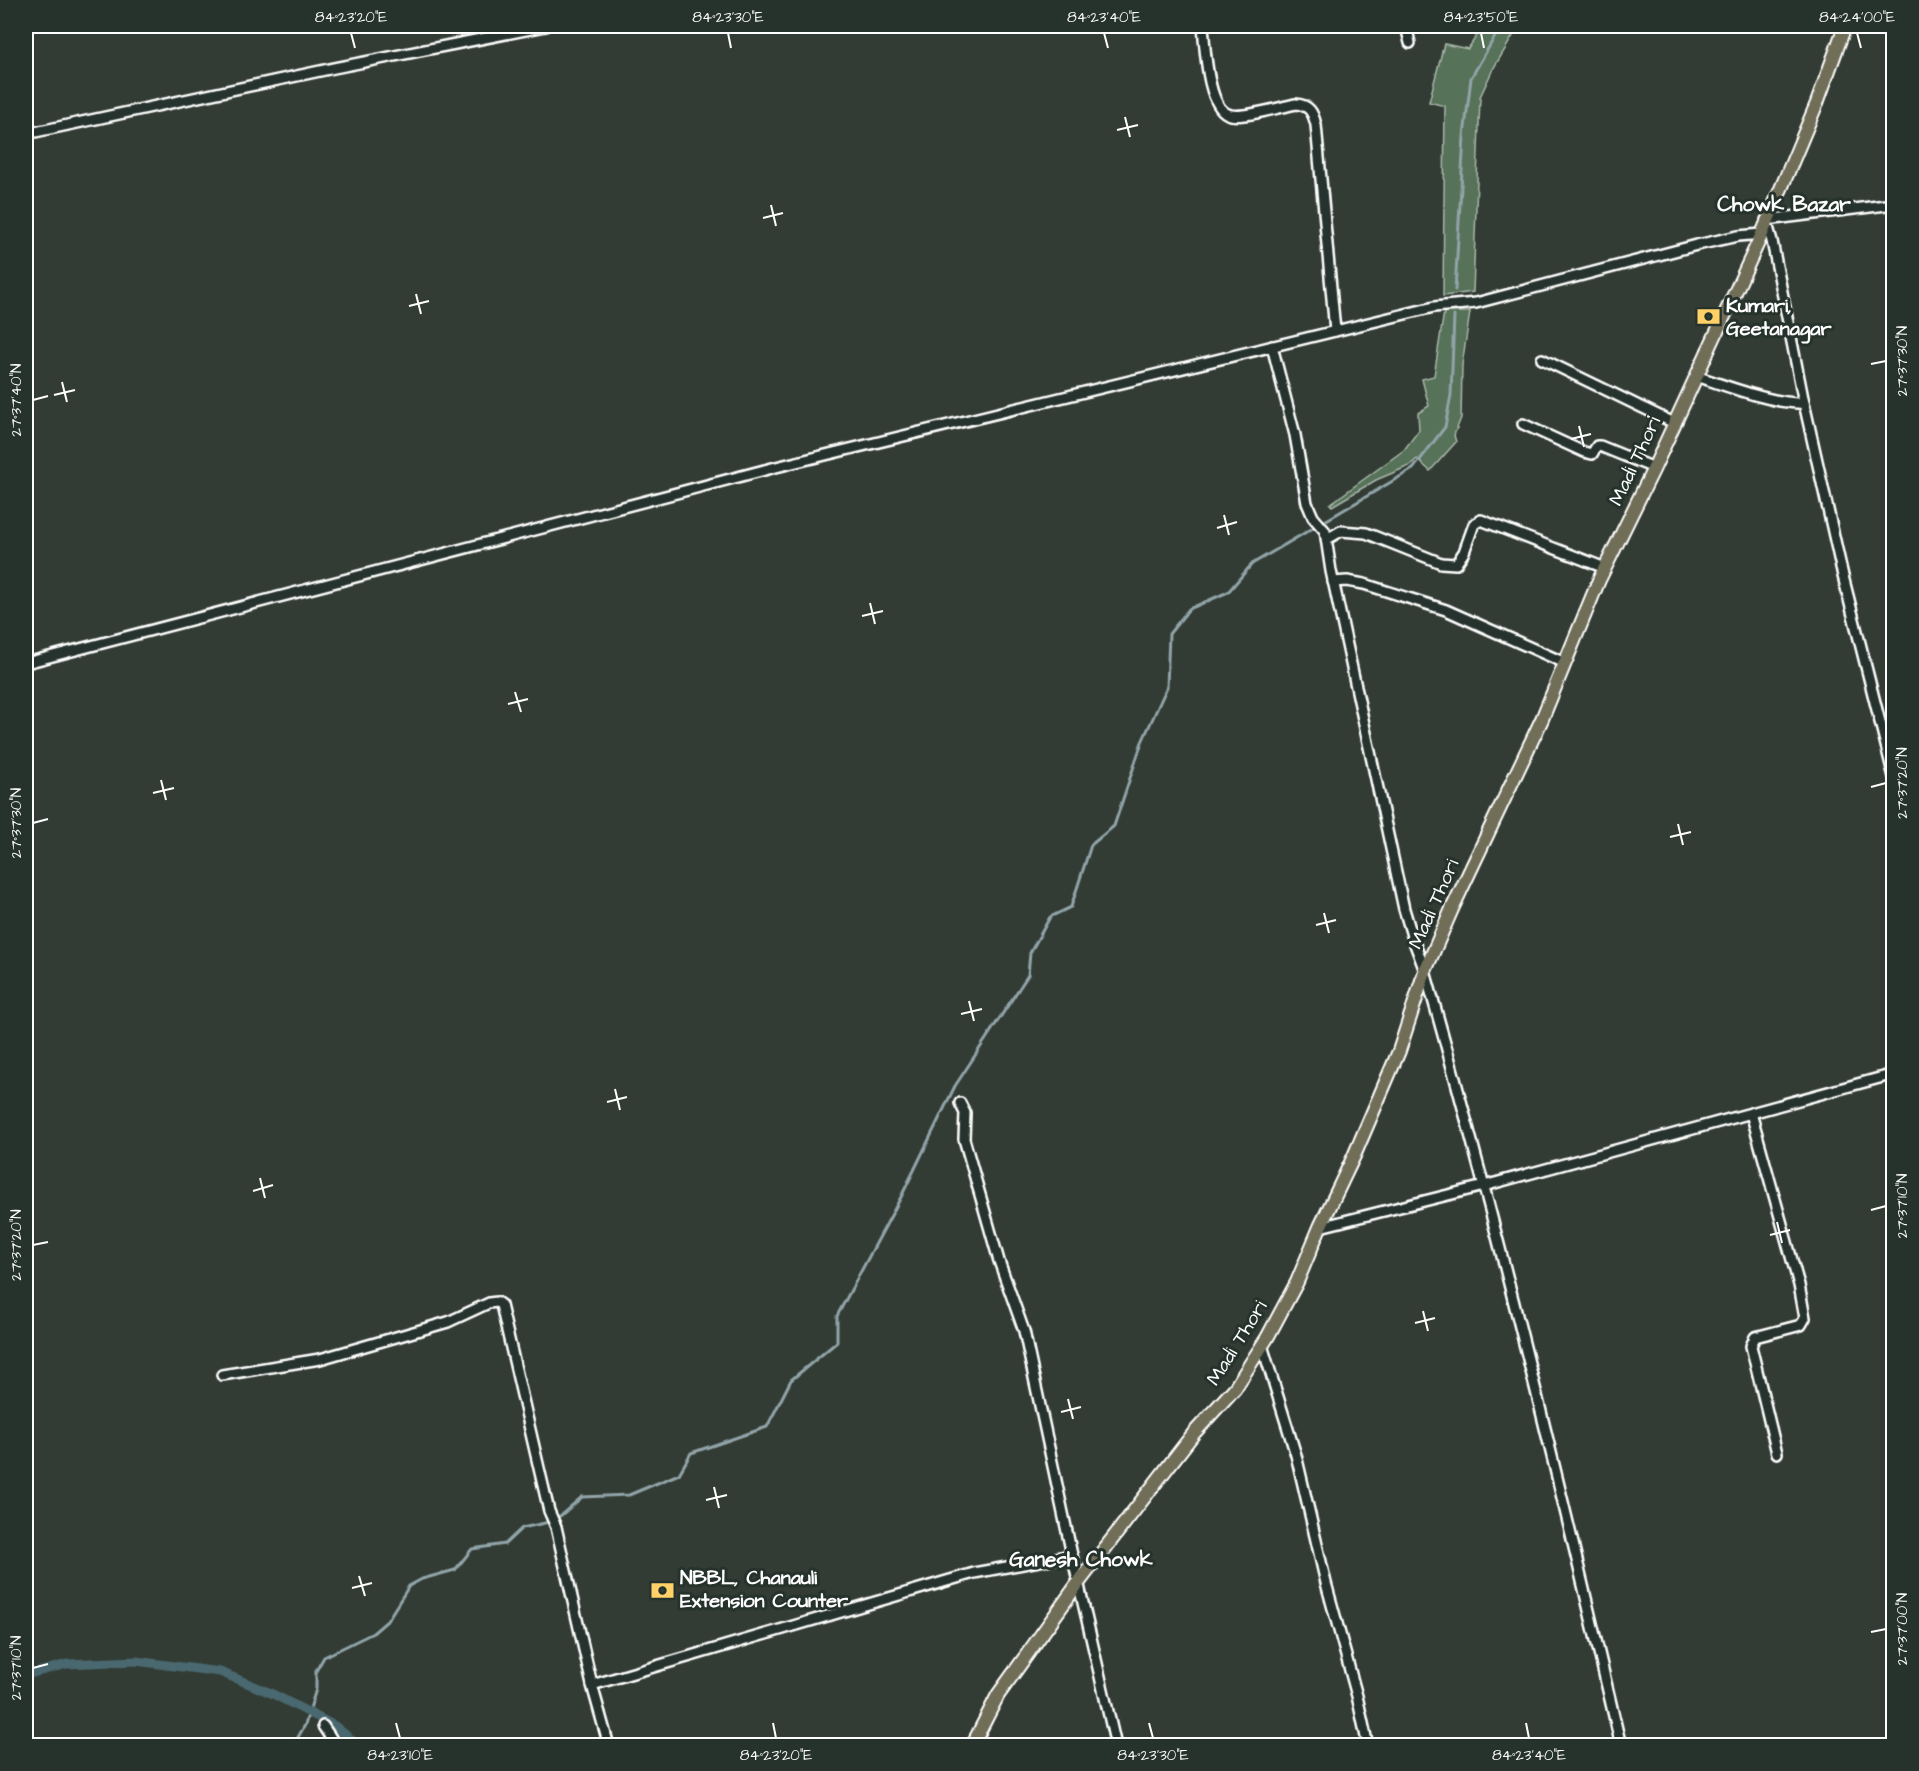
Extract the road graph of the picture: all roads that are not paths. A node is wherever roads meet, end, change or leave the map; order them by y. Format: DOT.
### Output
graph roads {
  1 [pos="546,26"];
  2 [pos="1203,26"];
  3 [pos="1406,26"];
  4 [pos="1845,26"];
  5 [pos="502,29"];
  6 [pos="1410,44"];
  7 [pos="26,134"];
  8 [pos="1893,204"];
  9 [pos="1766,220"];
  10 [pos="1762,234"];
  11 [pos="1335,331"];
  12 [pos="1272,346"];
  13 [pos="1542,359"];
  14 [pos="1696,376"];
  15 [pos="1804,403"];
  16 [pos="1674,423"];
  17 [pos="1523,424"];
  18 [pos="1654,468"];
  19 [pos="1326,535"];
  20 [pos="1605,568"];
  21 [pos="1333,582"];
  22 [pos="26,663"];
  23 [pos="1565,663"];
  24 [pos="1893,777"];
  25 [pos="1425,971"];
  26 [pos="1893,1074"];
  27 [pos="960,1103"];
  28 [pos="1751,1113"];
  29 [pos="1484,1186"];
  30 [pos="1320,1227"];
  31 [pos="1262,1345"];
  32 [pos="222,1375"];
  33 [pos="1777,1453"];
  34 [pos="1072,1555"];
  35 [pos="1079,1582"];
  36 [pos="592,1685"];
  37 [pos="322,1726"];
  38 [pos="339,1746"];
  39 [pos="609,1746"];
  40 [pos="972,1746"];
  41 [pos="1116,1746"];
  42 [pos="1368,1746"];
  43 [pos="1622,1746"];
  1 -- 5 [label="street"];
  2 -- 11 [label="street"];
  3 -- 6 [label="street"];
  4 -- 9 [label="main road, Madi Thori"];
  5 -- 7 [label="street"];
  8 -- 9 [label="street"];
  9 -- 10 [label="main road, Madi Thori"];
  9 -- 15 [label="street"];
  10 -- 11 [label="street"];
  10 -- 14 [label="main road, Madi Thori"];
  11 -- 12 [label="street"];
  12 -- 19 [label="street"];
  12 -- 22 [label="street"];
  13 -- 16 [label="street"];
  14 -- 15 [label="street"];
  14 -- 16 [label="main road, Madi Thori"];
  15 -- 24 [label="street"];
  16 -- 18 [label="main road, Madi Thori"];
  17 -- 18 [label="street"];
  18 -- 20 [label="main road, Madi Thori"];
  19 -- 20 [label="street"];
  19 -- 21 [label="street"];
  20 -- 23 [label="main road, Madi Thori"];
  21 -- 23 [label="street"];
  21 -- 25 [label="street"];
  23 -- 25 [label="main road, Madi Thori"];
  25 -- 29 [label="street"];
  25 -- 30 [label="main road, Madi Thori"];
  26 -- 28 [label="street"];
  27 -- 34 [label="street"];
  28 -- 29 [label="street"];
  28 -- 33 [label="street"];
  29 -- 30 [label="street"];
  29 -- 43 [label="street"];
  30 -- 31 [label="main road, Madi Thori"];
  31 -- 35 [label="main road, Madi Thori"];
  31 -- 42 [label="street"];
  32 -- 36 [label="street"];
  34 -- 35 [label="street"];
  34 -- 36 [label="street"];
  35 -- 40 [label="main road, Madi Thori"];
  35 -- 41 [label="street"];
  36 -- 39 [label="street"];
  37 -- 38 [label="street"];
}
